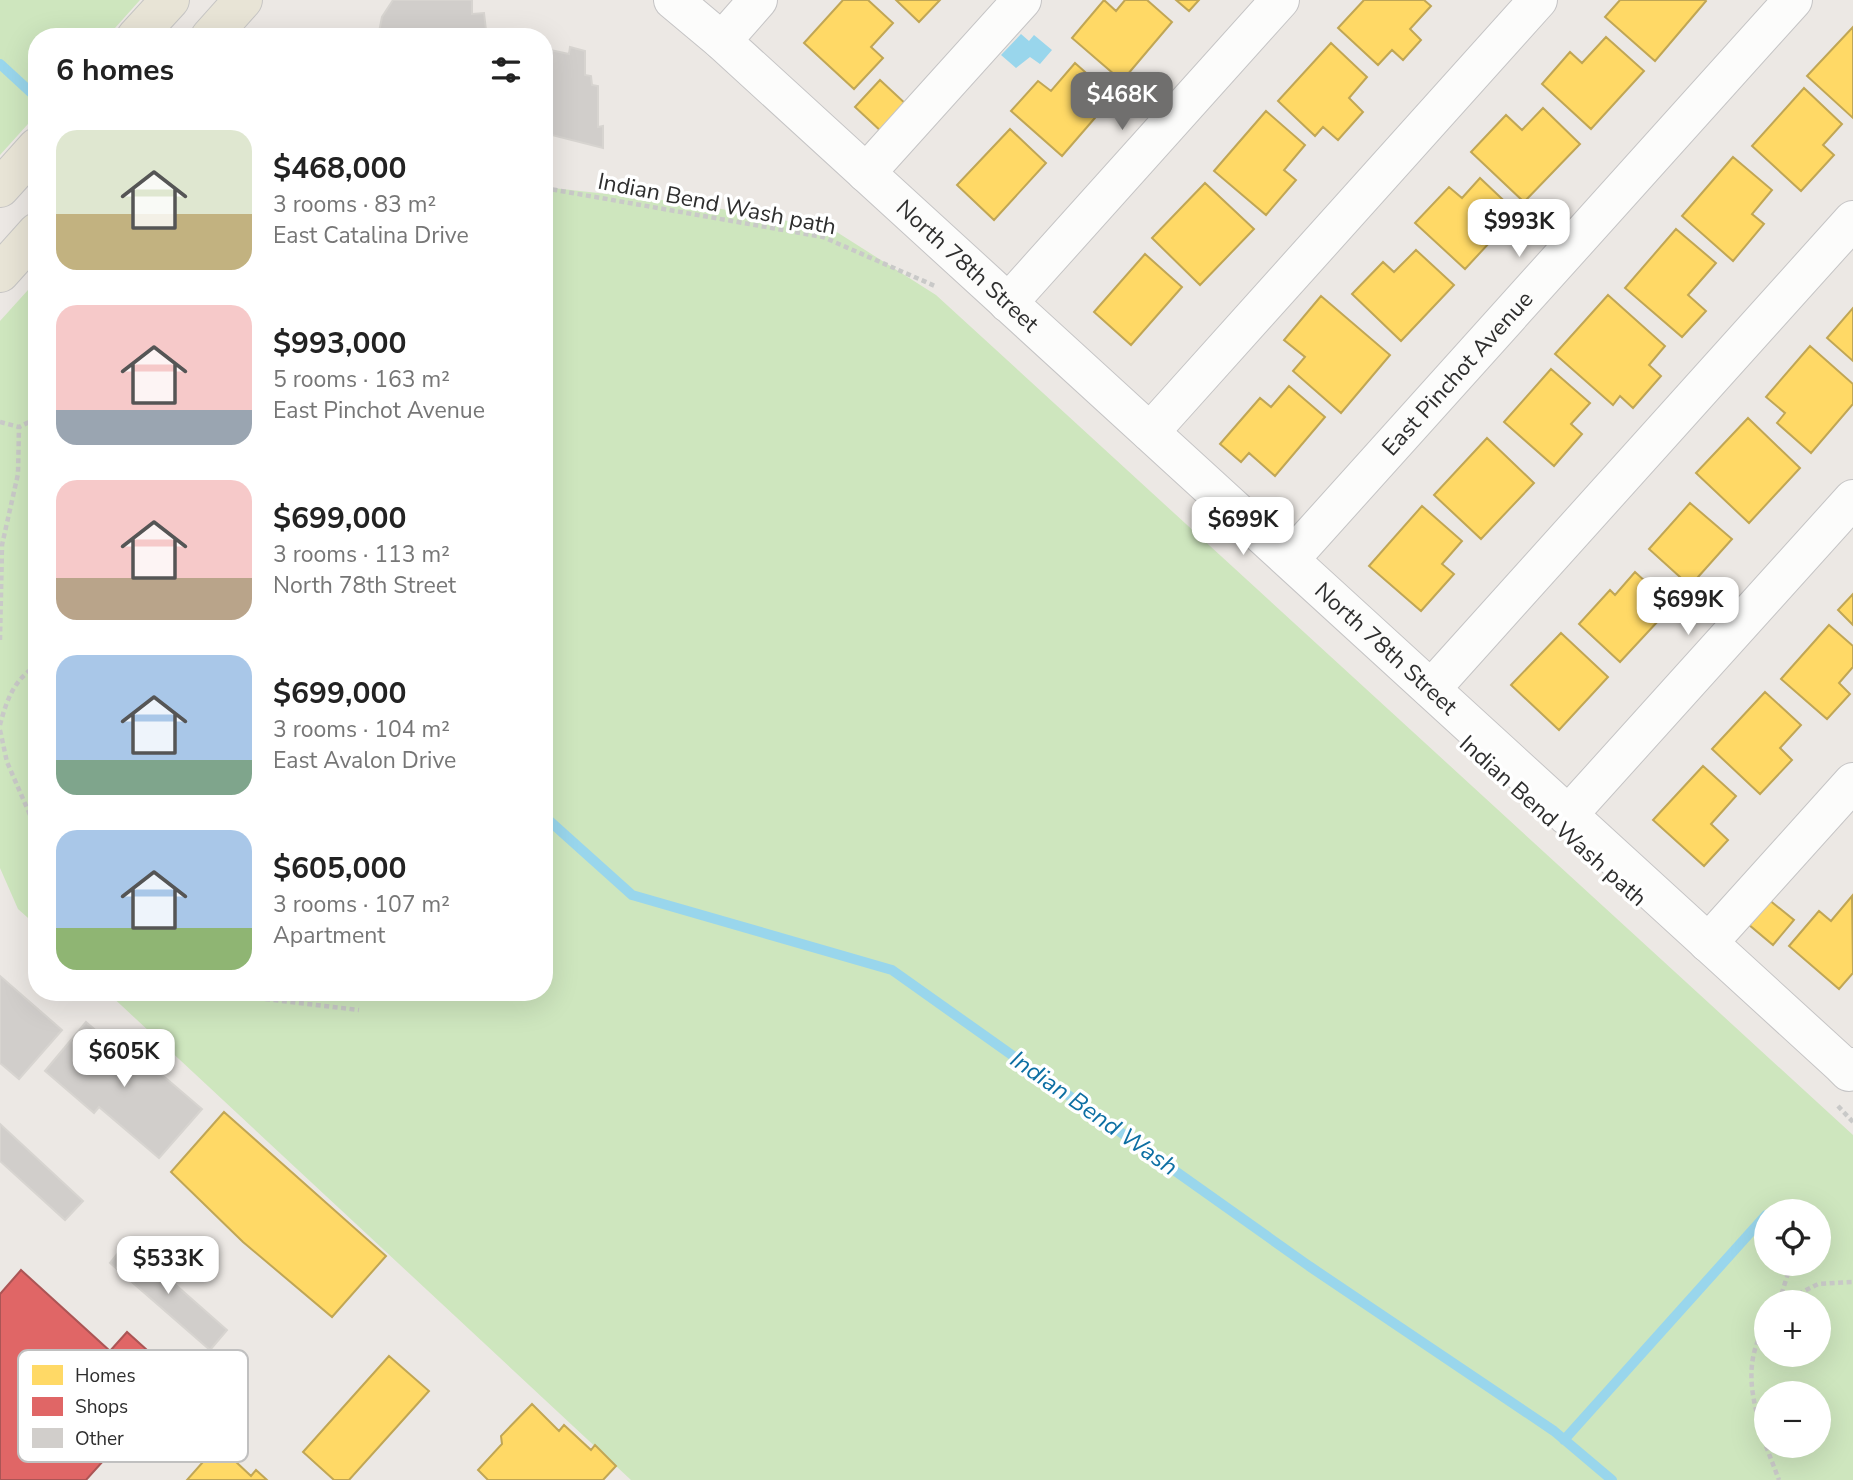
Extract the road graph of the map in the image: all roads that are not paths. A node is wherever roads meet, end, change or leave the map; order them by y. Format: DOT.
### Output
graph roads {
  1 [pos="170,0"];
  2 [pos="243,0"];
  3 [pos="673,0"];
  4 [pos="758,0"];
  5 [pos="1022,0"];
  6 [pos="1280,0"];
  7 [pos="1538,0"];
  8 [pos="1793,0"];
  9 [pos="144,28"];
  10 [pos="218,28"];
  11 [pos="722,41"];
  12 [pos="28,157"];
  13 [pos="866,173"];
  14 [pos="0,188"];
  15 [pos="1853,220"];
  16 [pos="28,242"];
  17 [pos="0,273"];
  18 [pos="1008,303"];
  19 [pos="1150,432"];
  20 [pos="1853,499"];
  21 [pos="1290,559"];
  22 [pos="1431,689"];
  23 [pos="1853,782"];
  24 [pos="1567,816"];
  25 [pos="1708,943"];
  26 [pos="1845,1080"];
  1 -- 9 [label="main road"];
  2 -- 10 [label="main road"];
  3 -- 11 [label="street, North 78th Street"];
  4 -- 11 [label="street"];
  5 -- 13 [label="street"];
  6 -- 18 [label="street"];
  7 -- 19 [label="street"];
  8 -- 21 [label="street, East Pinchot Avenue"];
  11 -- 13 [label="street, North 78th Street"];
  12 -- 14 [label="main road"];
  13 -- 18 [label="street, North 78th Street"];
  15 -- 22 [label="street"];
  16 -- 17 [label="main road"];
  18 -- 19 [label="street, North 78th Street"];
  19 -- 21 [label="street, North 78th Street"];
  20 -- 24 [label="street"];
  21 -- 22 [label="street, North 78th Street"];
  22 -- 24 [label="street, North 78th Street"];
  23 -- 25 [label="street"];
  24 -- 25 [label="street, North 78th Street"];
  25 -- 26 [label="street, North 78th Street"];
}
